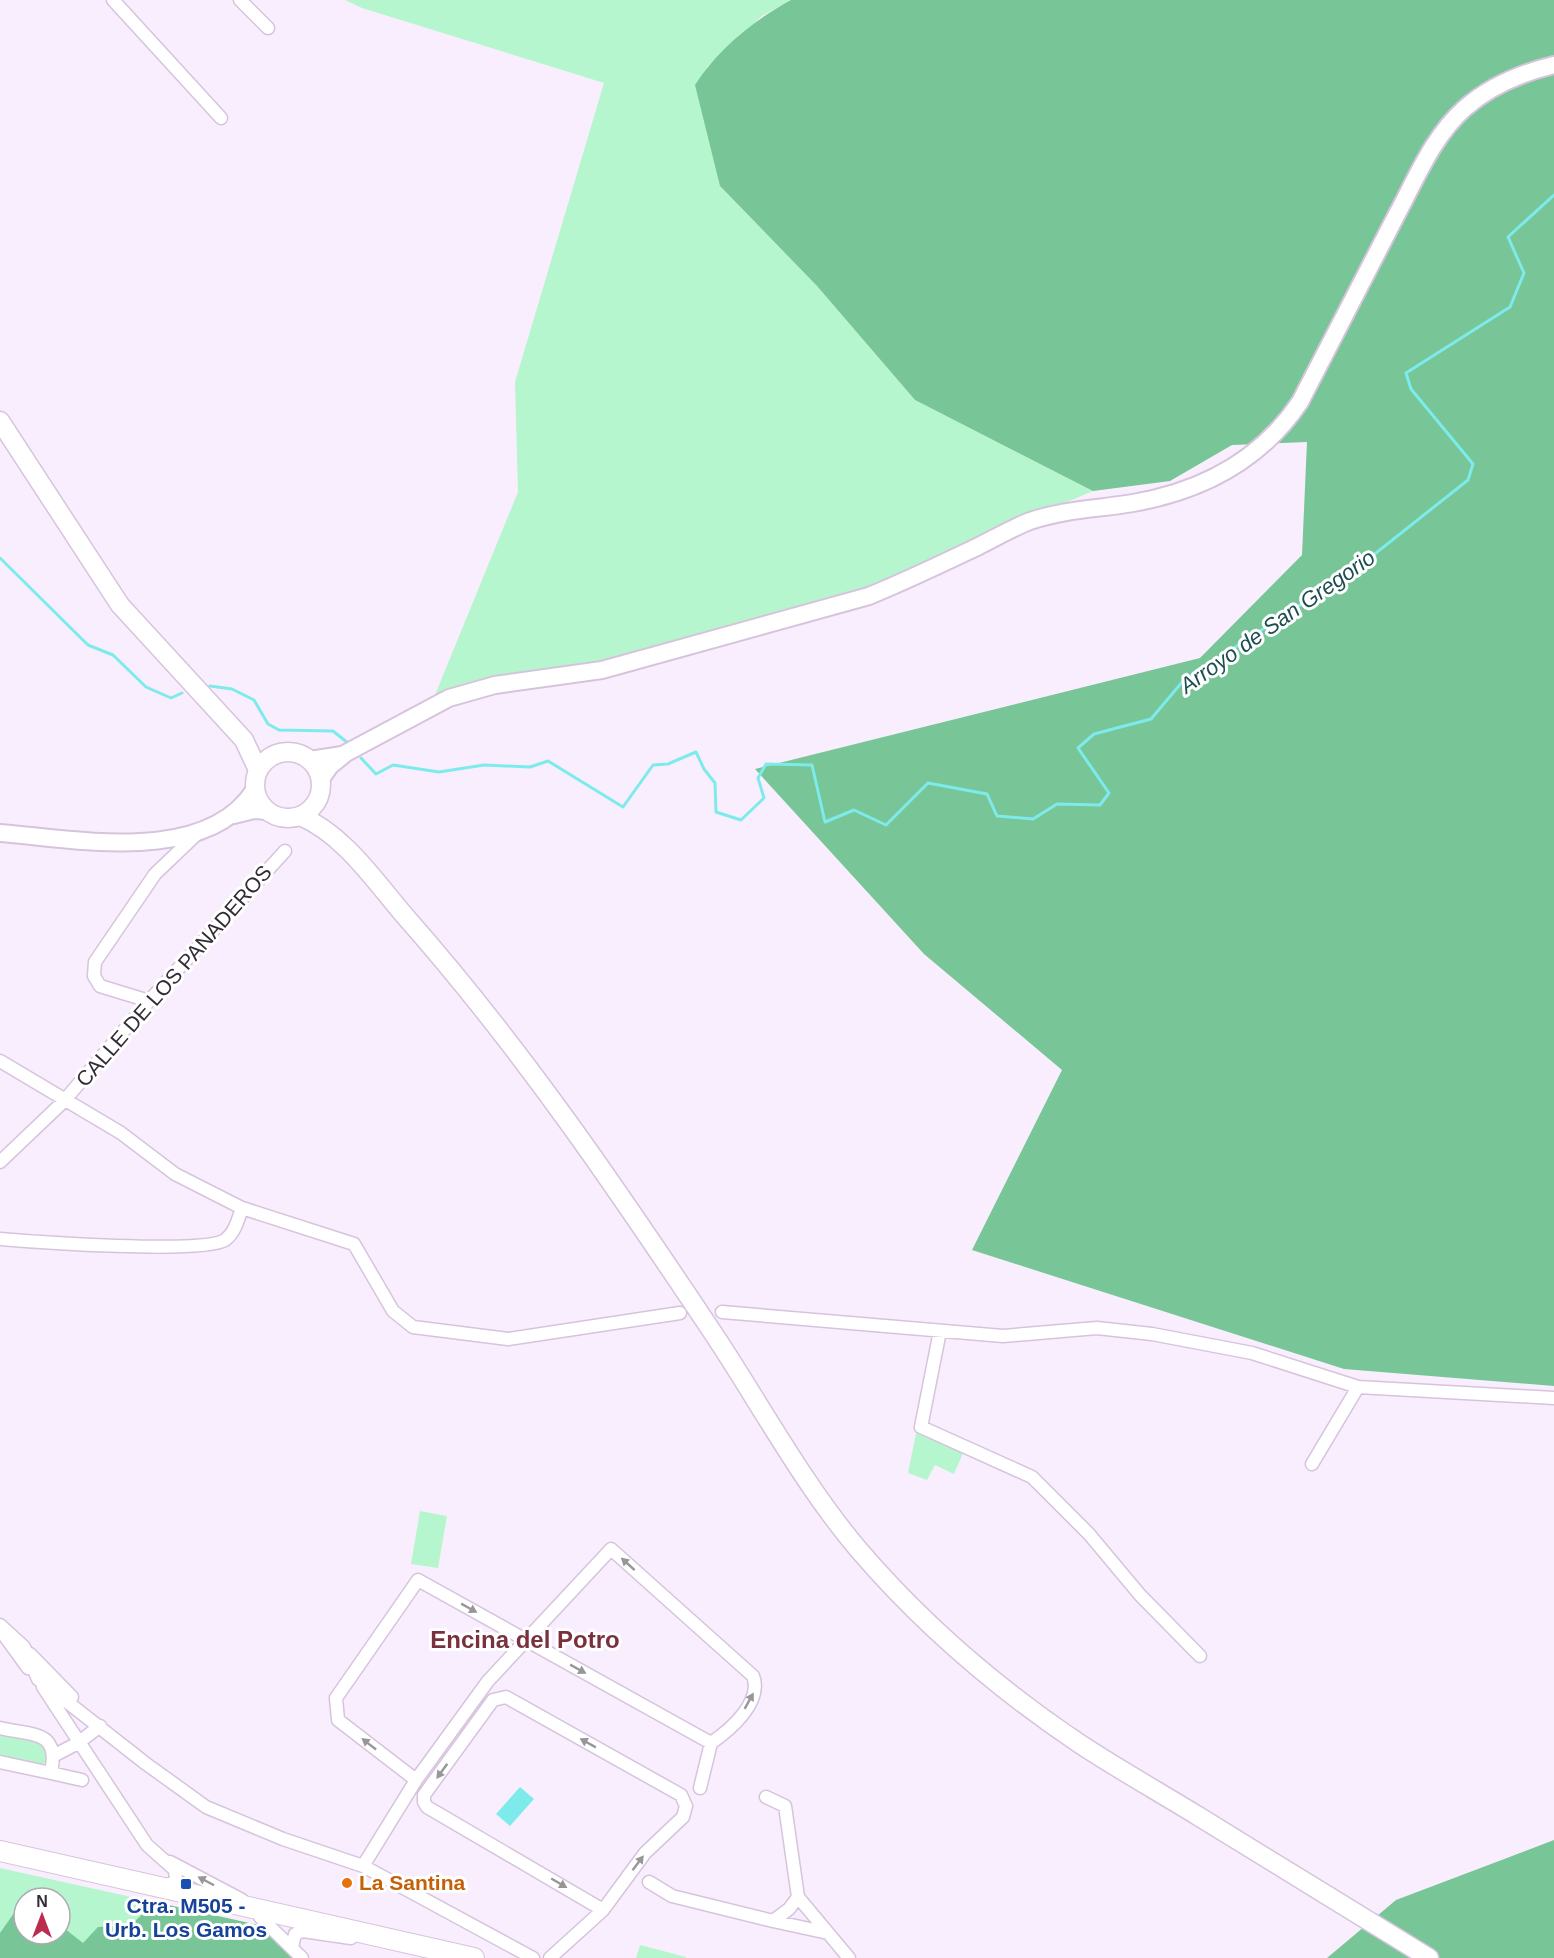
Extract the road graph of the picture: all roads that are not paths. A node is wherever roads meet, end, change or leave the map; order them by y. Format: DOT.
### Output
graph roads {
  1 [pos="113,0"];
  2 [pos="240,0"];
  3 [pos="268,28"];
  4 [pos="1554,65"];
  5 [pos="221,117"];
  6 [pos="0,421"];
  7 [pos="244,740"];
  8 [pos="346,753"];
  9 [pos="274,755"];
  10 [pos="310,760"];
  11 [pos="258,770"];
  12 [pos="321,779"];
  13 [pos="255,789"];
  14 [pos="317,801"];
  15 [pos="267,811"];
  16 [pos="230,816"];
  17 [pos="300,816"];
  18 [pos="203,829"];
  19 [pos="0,833"];
  20 [pos="336,838"];
  21 [pos="285,851"];
  22 [pos="150,1001"];
  23 [pos="0,1061"];
  24 [pos="64,1101"];
  25 [pos="0,1162"];
  26 [pos="242,1208"];
  27 [pos="0,1239"];
  28 [pos="722,1312"];
  29 [pos="680,1313"];
  30 [pos="940,1331"];
  31 [pos="1358,1387"];
  32 [pos="1554,1398"];
  33 [pos="1312,1464"];
  34 [pos="0,1627"];
  35 [pos="526,1641"];
  36 [pos="5,1646"];
  37 [pos="24,1647"];
  38 [pos="1200,1656"];
  39 [pos="38,1679"];
  40 [pos="100,1726"];
  41 [pos="0,1728"];
  42 [pos="113,1737"];
  43 [pos="78,1743"];
  44 [pos="711,1743"];
  45 [pos="55,1755"];
  46 [pos="87,1756"];
  47 [pos="0,1762"];
  48 [pos="51,1773"];
  49 [pos="82,1780"];
  50 [pos="416,1780"];
  51 [pos="700,1788"];
  52 [pos="766,1797"];
  53 [pos="0,1851"];
  54 [pos="158,1856"];
  55 [pos="0,1859"];
  56 [pos="363,1866"];
  57 [pos="650,1882"];
  58 [pos="166,1887"];
  59 [pos="798,1897"];
  60 [pos="603,1910"];
  61 [pos="257,1912"];
  62 [pos="772,1920"];
  63 [pos="828,1933"];
  64 [pos="359,1938"];
  65 [pos="292,1948"];
  66 [pos="302,1958"];
  67 [pos="440,1958"];
  68 [pos="474,1958"];
  69 [pos="533,1958"];
  70 [pos="550,1958"];
  71 [pos="849,1958"];
  72 [pos="1429,1958"];
  1 -- 5 [label="street"];
  2 -- 3 [label="street"];
  4 -- 8 [label="main road"];
  6 -- 7 [label="main road"];
  7 -- 9 [label="main road"];
  7 -- 11 [label="main road"];
  8 -- 10 [label="main road"];
  8 -- 12 [label="main road"];
  9 -- 10 [label="main road"];
  9 -- 11 [label="main road"];
  10 -- 12 [label="main road"];
  11 -- 13 [label="main road"];
  12 -- 14 [label="main road"];
  13 -- 15 [label="main road"];
  13 -- 16 [label="main road"];
  14 -- 17 [label="main road"];
  14 -- 20 [label="main road"];
  15 -- 16 [label="main road"];
  15 -- 17 [label="main road"];
  16 -- 18 [label="main road"];
  17 -- 20 [label="main road"];
  18 -- 19 [label="main road"];
  18 -- 22 [label="street"];
  20 -- 72 [label="main road"];
  21 -- 22 [label="street, CALLE DE LOS PANADEROS"];
  22 -- 24 [label="street, CALLE DE LOS PANADEROS"];
  23 -- 24 [label="street"];
  24 -- 25 [label="street, CALLE DE LOS PANADEROS"];
  24 -- 26 [label="street"];
  26 -- 27 [label="street"];
  26 -- 29 [label="street"];
  28 -- 30 [label="street"];
  30 -- 31 [label="street"];
  30 -- 38 [label="street"];
  31 -- 32 [label="street"];
  31 -- 33 [label="street"];
  34 -- 36 [label="street"];
  34 -- 37 [label="street"];
  35 -- 44 [label="street, one-way"];
  44 -- 35 [label="street, one-way"];
  35 -- 50 [label="street"];
  50 -- 35 [label="street, one-way"];
  36 -- 39 [label="street"];
  37 -- 39 [label="street"];
  37 -- 40 [label="street"];
  39 -- 40 [label="street"];
  39 -- 43 [label="street"];
  40 -- 42 [label="street"];
  40 -- 43 [label="street"];
  41 -- 45 [label="street"];
  42 -- 46 [label="street"];
  42 -- 56 [label="street"];
  43 -- 45 [label="street"];
  43 -- 46 [label="street"];
  44 -- 51 [label="street"];
  45 -- 48 [label="street"];
  46 -- 54 [label="street"];
  47 -- 48 [label="street"];
  48 -- 49 [label="street"];
  50 -- 56 [label="street"];
  52 -- 59 [label="street"];
  53 -- 58 [label="highway"];
  54 -- 58 [label="street"];
  61 -- 54 [label="street, one-way"];
  55 -- 61 [label="highway"];
  56 -- 69 [label="street"];
  57 -- 62 [label="street"];
  58 -- 61 [label="highway"];
  59 -- 62 [label="street"];
  59 -- 63 [label="street"];
  60 -- 60 [label="street, one-way"];
  60 -- 70 [label="street"];
  61 -- 64 [label="highway"];
  61 -- 65 [label="street"];
  61 -- 68 [label="highway"];
  62 -- 63 [label="street"];
  63 -- 71 [label="street"];
  64 -- 65 [label="street"];
  64 -- 67 [label="highway"];
  65 -- 66 [label="street"];
}
